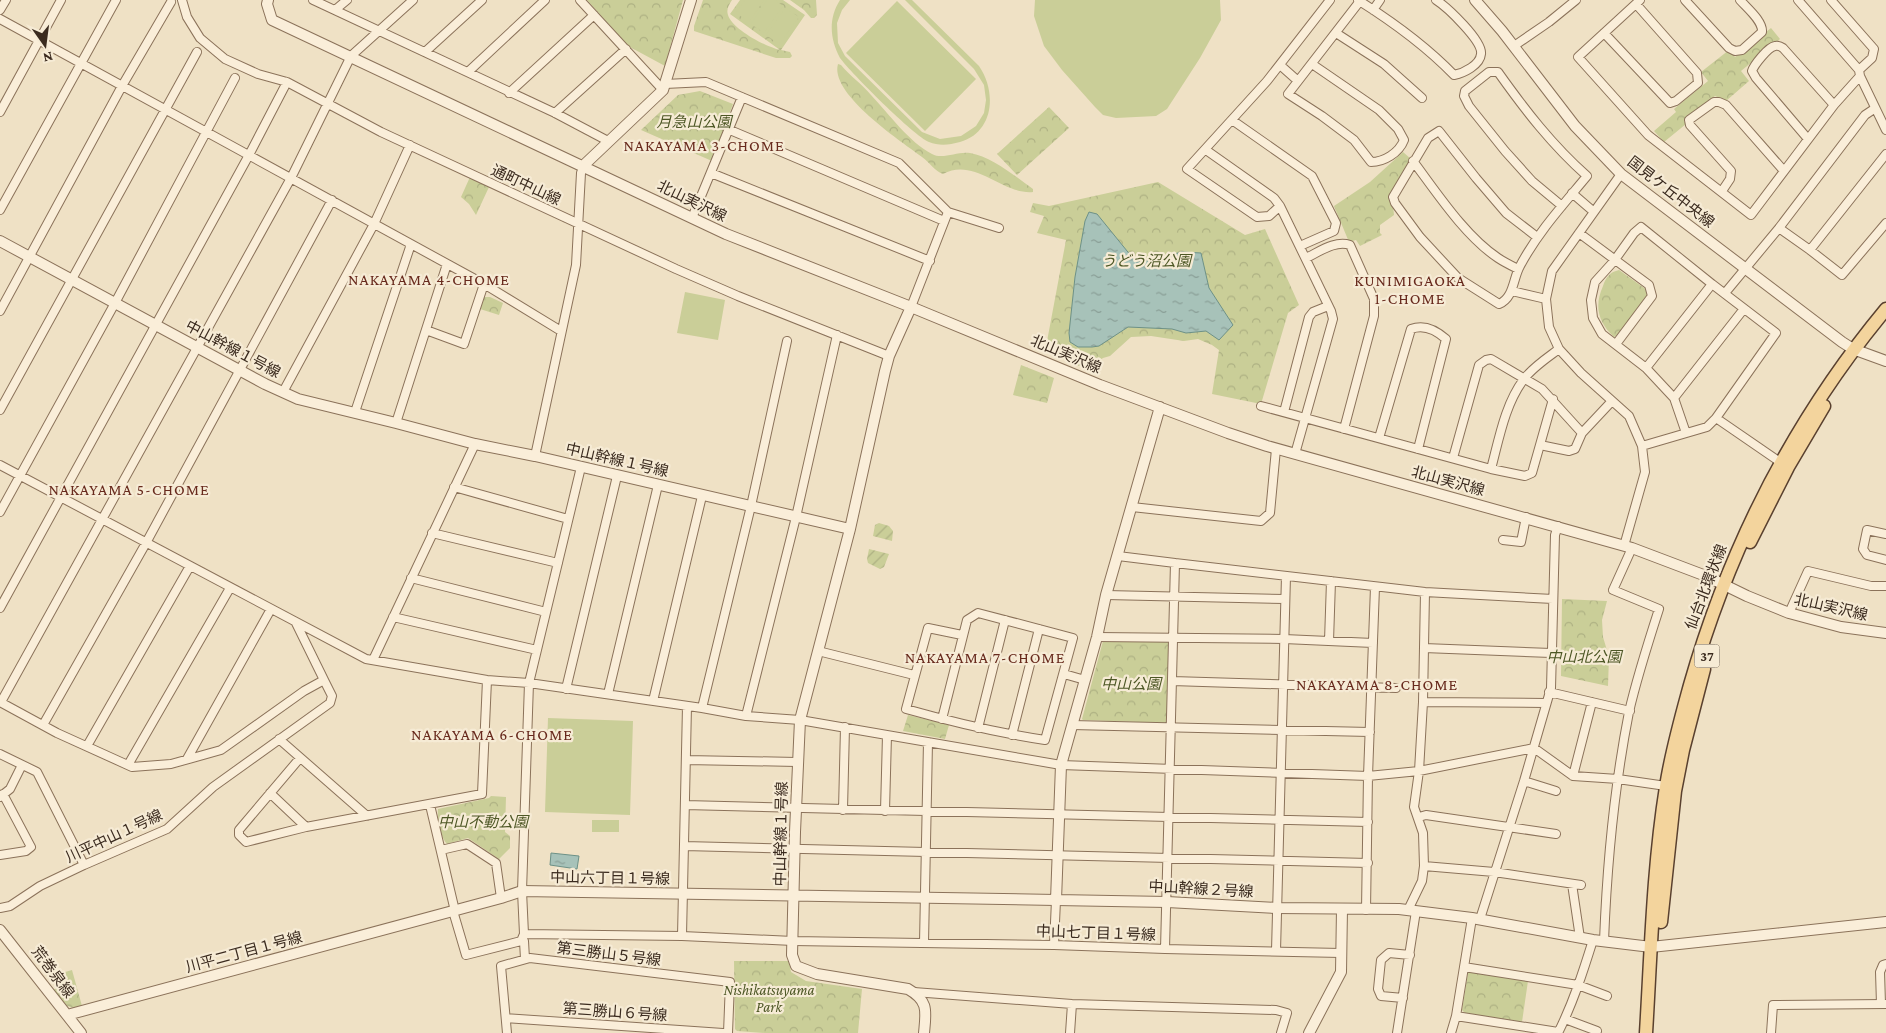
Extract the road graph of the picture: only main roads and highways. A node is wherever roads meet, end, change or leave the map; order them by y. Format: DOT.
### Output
graph roads {
  1 [pos="1886,309"];
  2 [pos="1886,322"];
  3 [pos="1857,350"];
  4 [pos="1726,586"];
  5 [pos="1656,947"];
  6 [pos="1646,1033"];
  7 [pos="1654,1033"];
  1 -- 3 [label="main road, 仙台北環状線 / 37"];
  2 -- 3 [label="main road, 仙台北環状線 / 37"];
  3 -- 4 [label="main road, 仙台北環状線 / 37"];
  3 -- 4 [label="main road, 仙台北環状線 / 37"];
  4 -- 5 [label="main road, 仙台北環状線 / 37"];
  4 -- 5 [label="main road, 仙台北環状線 / 37"];
  5 -- 6 [label="main road, 仙台北環状線 / 37"];
  5 -- 7 [label="main road, 仙台北環状線 / 37"];
}
